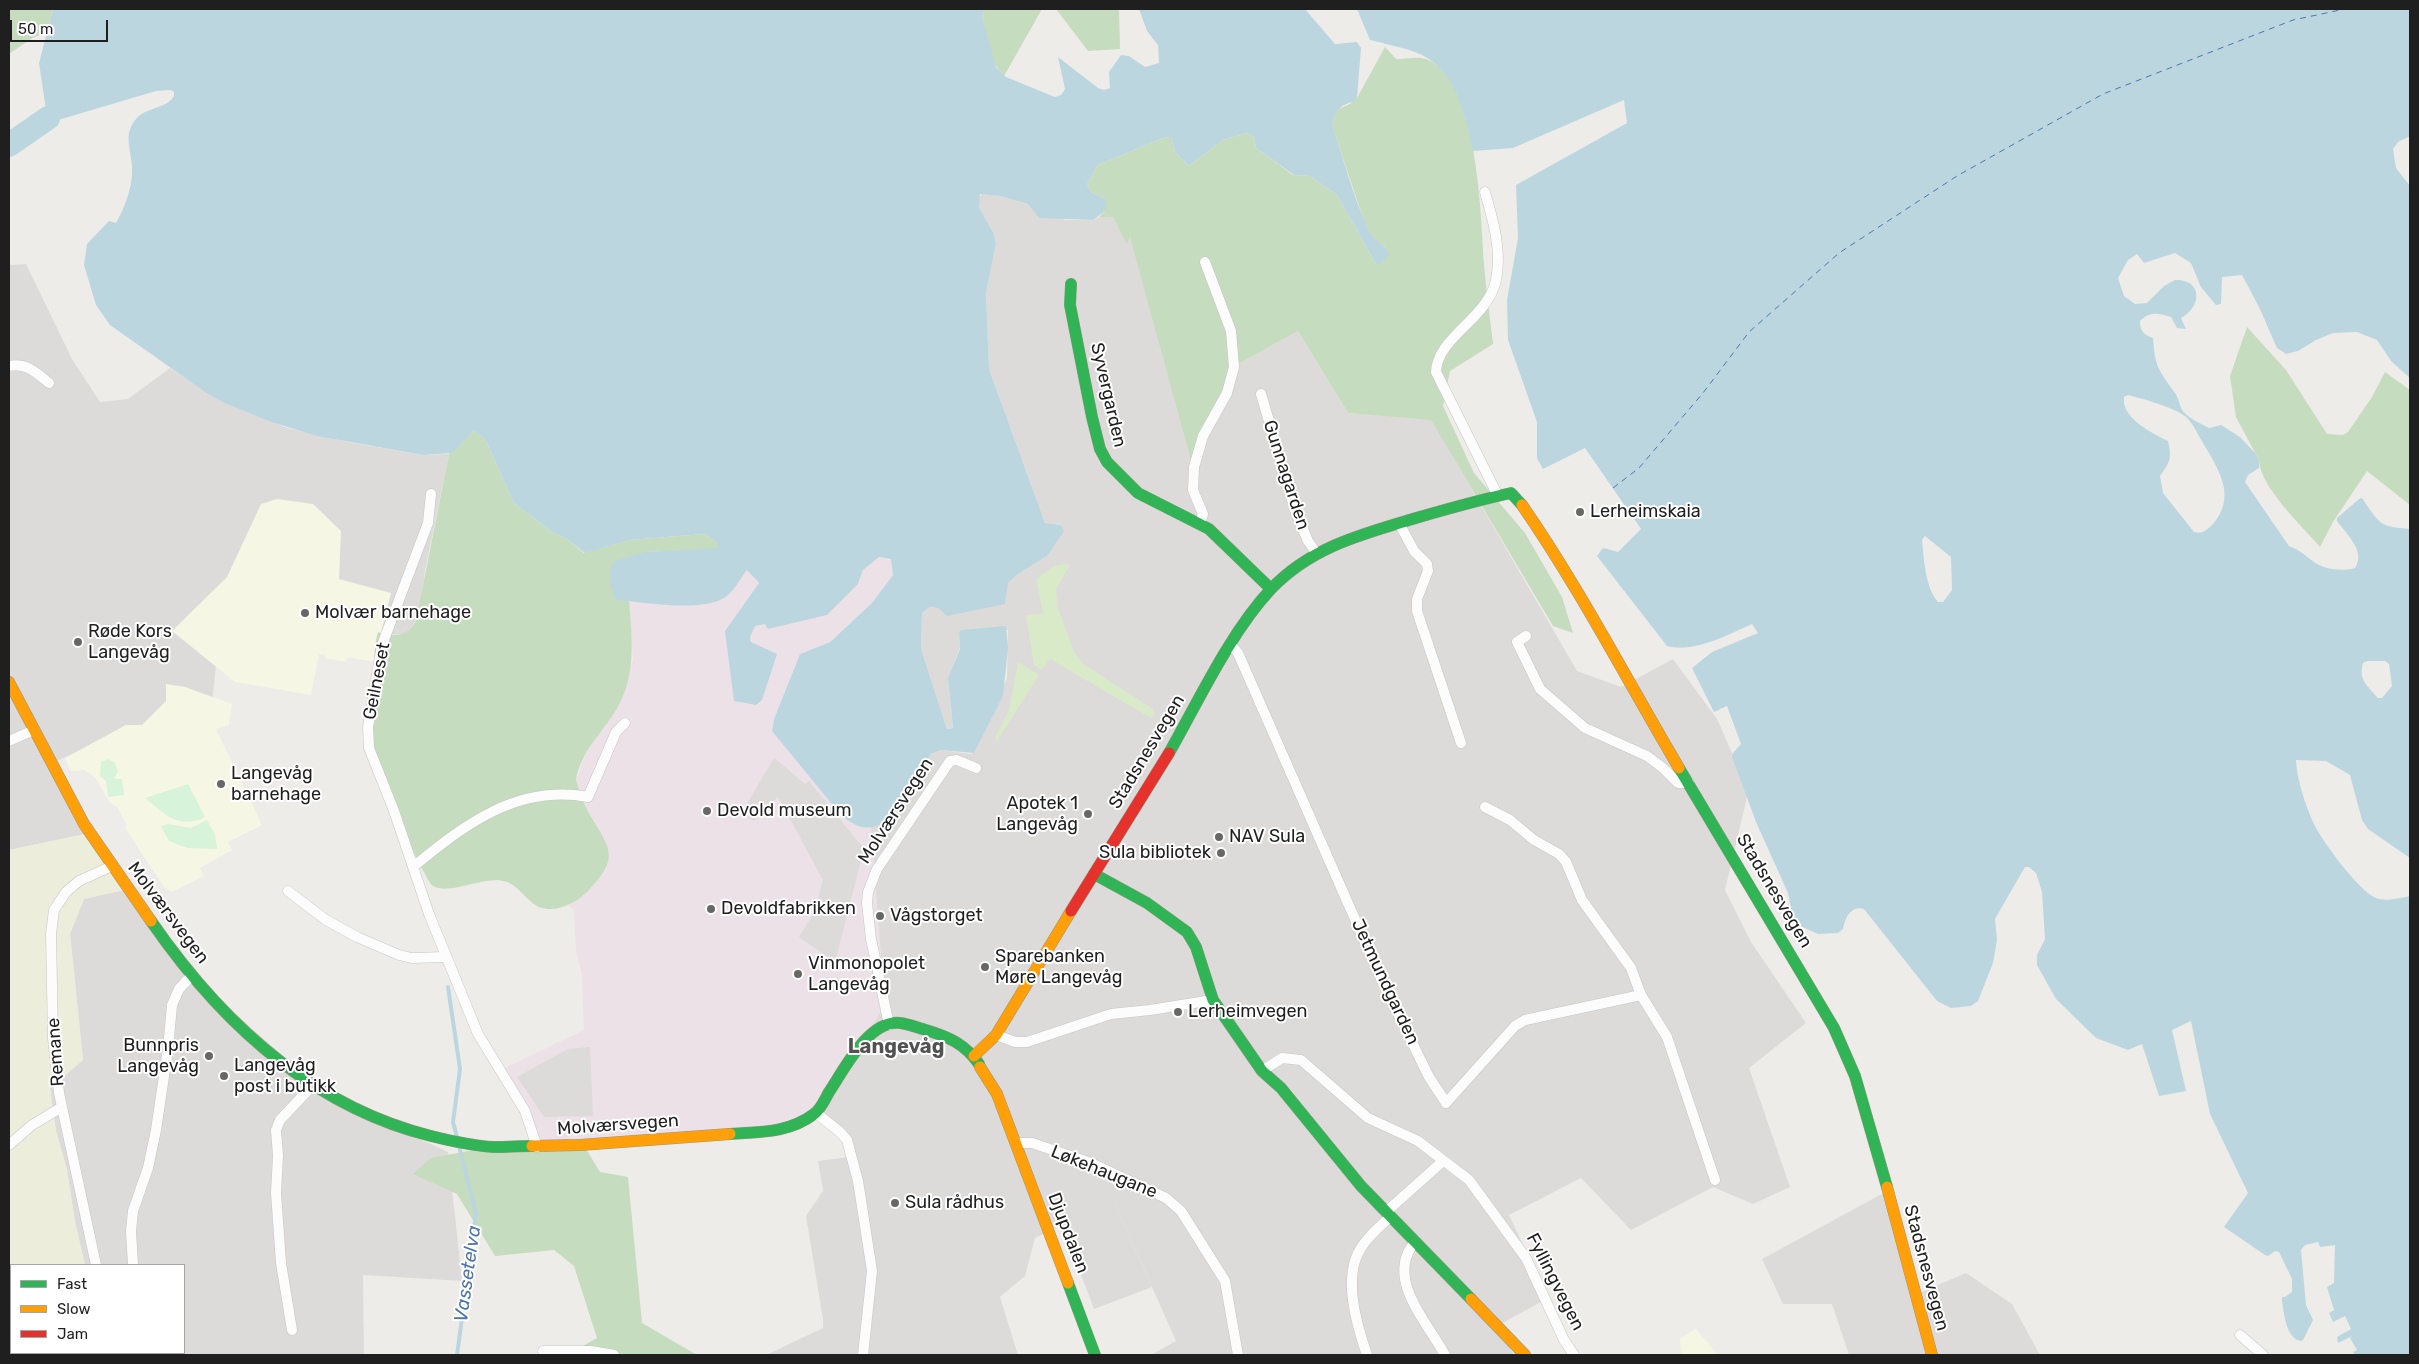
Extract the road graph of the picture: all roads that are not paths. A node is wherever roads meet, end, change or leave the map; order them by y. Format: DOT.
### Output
graph roads {
  1 [pos="1486,192"];
  2 [pos="1205,262"];
  3 [pos="1072,284"];
  4 [pos="9,366"];
  5 [pos="49,383"];
  6 [pos="1261,394"];
  7 [pos="431,494"];
  8 [pos="1498,496"];
  9 [pos="1399,523"];
  10 [pos="1200,524"];
  11 [pos="1317,554"];
  12 [pos="1271,589"];
  13 [pos="1526,636"];
  14 [pos="1232,645"];
  15 [pos="9,682"];
  16 [pos="625,723"];
  17 [pos="34,730"];
  18 [pos="9,740"];
  19 [pos="1462,743"];
  20 [pos="976,768"];
  21 [pos="1690,783"];
  22 [pos="1485,807"];
  23 [pos="112,866"];
  24 [pos="413,867"];
  25 [pos="1094,874"];
  26 [pos="288,891"];
  27 [pos="446,956"];
  28 [pos="192,975"];
  29 [pos="1641,995"];
  30 [pos="1213,1000"];
  31 [pos="890,1025"];
  32 [pos="996,1035"];
  33 [pos="974,1056"];
  34 [pos="1262,1071"];
  35 [pos="313,1086"];
  36 [pos="62,1107"];
  37 [pos="816,1113"];
  38 [pos="1015,1144"];
  39 [pos="9,1145"];
  40 [pos="537,1147"];
  41 [pos="1443,1161"];
  42 [pos="1715,1180"];
  43 [pos="1388,1214"];
  44 [pos="1415,1242"];
  45 [pos="96,1264"];
  46 [pos="133,1264"];
  47 [pos="292,1330"];
  48 [pos="2240,1335"];
  49 [pos="543,1351"];
  50 [pos="614,1355"];
  51 [pos="862,1355"];
  52 [pos="1094,1355"];
  53 [pos="1238,1355"];
  54 [pos="1367,1355"];
  55 [pos="1445,1355"];
  56 [pos="1525,1355"];
  57 [pos="1574,1355"];
  58 [pos="1932,1355"];
  59 [pos="2263,1355"];
  1 -- 8 [label="street"];
  2 -- 10 [label="street"];
  3 -- 10 [label="street, Syvergarden"];
  4 -- 5 [label="street"];
  6 -- 11 [label="street, Gunnagarden"];
  7 -- 24 [label="street, Geilneset"];
  8 -- 9 [label="street, Stadsnesvegen"];
  8 -- 21 [label="street, Stadsnesvegen"];
  9 -- 11 [label="street, Stadsnesvegen"];
  9 -- 19 [label="street"];
  10 -- 12 [label="street, Syvergarden"];
  11 -- 12 [label="street, Stadsnesvegen"];
  12 -- 14 [label="street, Stadsnesvegen"];
  13 -- 21 [label="street"];
  14 -- 25 [label="street, Stadsnesvegen"];
  14 -- 29 [label="street, Jetmundgarden"];
  15 -- 17 [label="street, Molværsvegen"];
  16 -- 24 [label="street"];
  17 -- 18 [label="street"];
  17 -- 23 [label="street, Molværsvegen"];
  20 -- 31 [label="street, Molværsvegen"];
  21 -- 58 [label="street, Stadsnesvegen"];
  22 -- 29 [label="street"];
  23 -- 28 [label="street, Molværsvegen"];
  23 -- 36 [label="street, Remane"];
  24 -- 27 [label="street, Geilneset"];
  25 -- 30 [label="street"];
  25 -- 32 [label="street, Stadsnesvegen"];
  26 -- 27 [label="street"];
  27 -- 40 [label="street, Geilneset"];
  28 -- 35 [label="street, Molværsvegen"];
  28 -- 46 [label="street"];
  29 -- 42 [label="street"];
  30 -- 32 [label="street"];
  30 -- 34 [label="street"];
  31 -- 33 [label="street"];
  31 -- 37 [label="street, Molværsvegen"];
  32 -- 33 [label="street, Stadsnesvegen"];
  33 -- 38 [label="street, Djupdalen"];
  34 -- 41 [label="street, Fyllingvegen"];
  34 -- 43 [label="street"];
  35 -- 40 [label="street, Molværsvegen"];
  35 -- 47 [label="street"];
  36 -- 39 [label="street"];
  36 -- 45 [label="street, Remane"];
  37 -- 40 [label="street, Molværsvegen"];
  37 -- 51 [label="street"];
  38 -- 52 [label="street, Djupdalen"];
  38 -- 53 [label="street, Løkehaugane"];
  41 -- 43 [label="street"];
  41 -- 57 [label="street, Fyllingvegen"];
  43 -- 44 [label="street"];
  43 -- 54 [label="street"];
  44 -- 55 [label="street"];
  44 -- 56 [label="street"];
  48 -- 59 [label="street"];
  49 -- 50 [label="street"];
}
